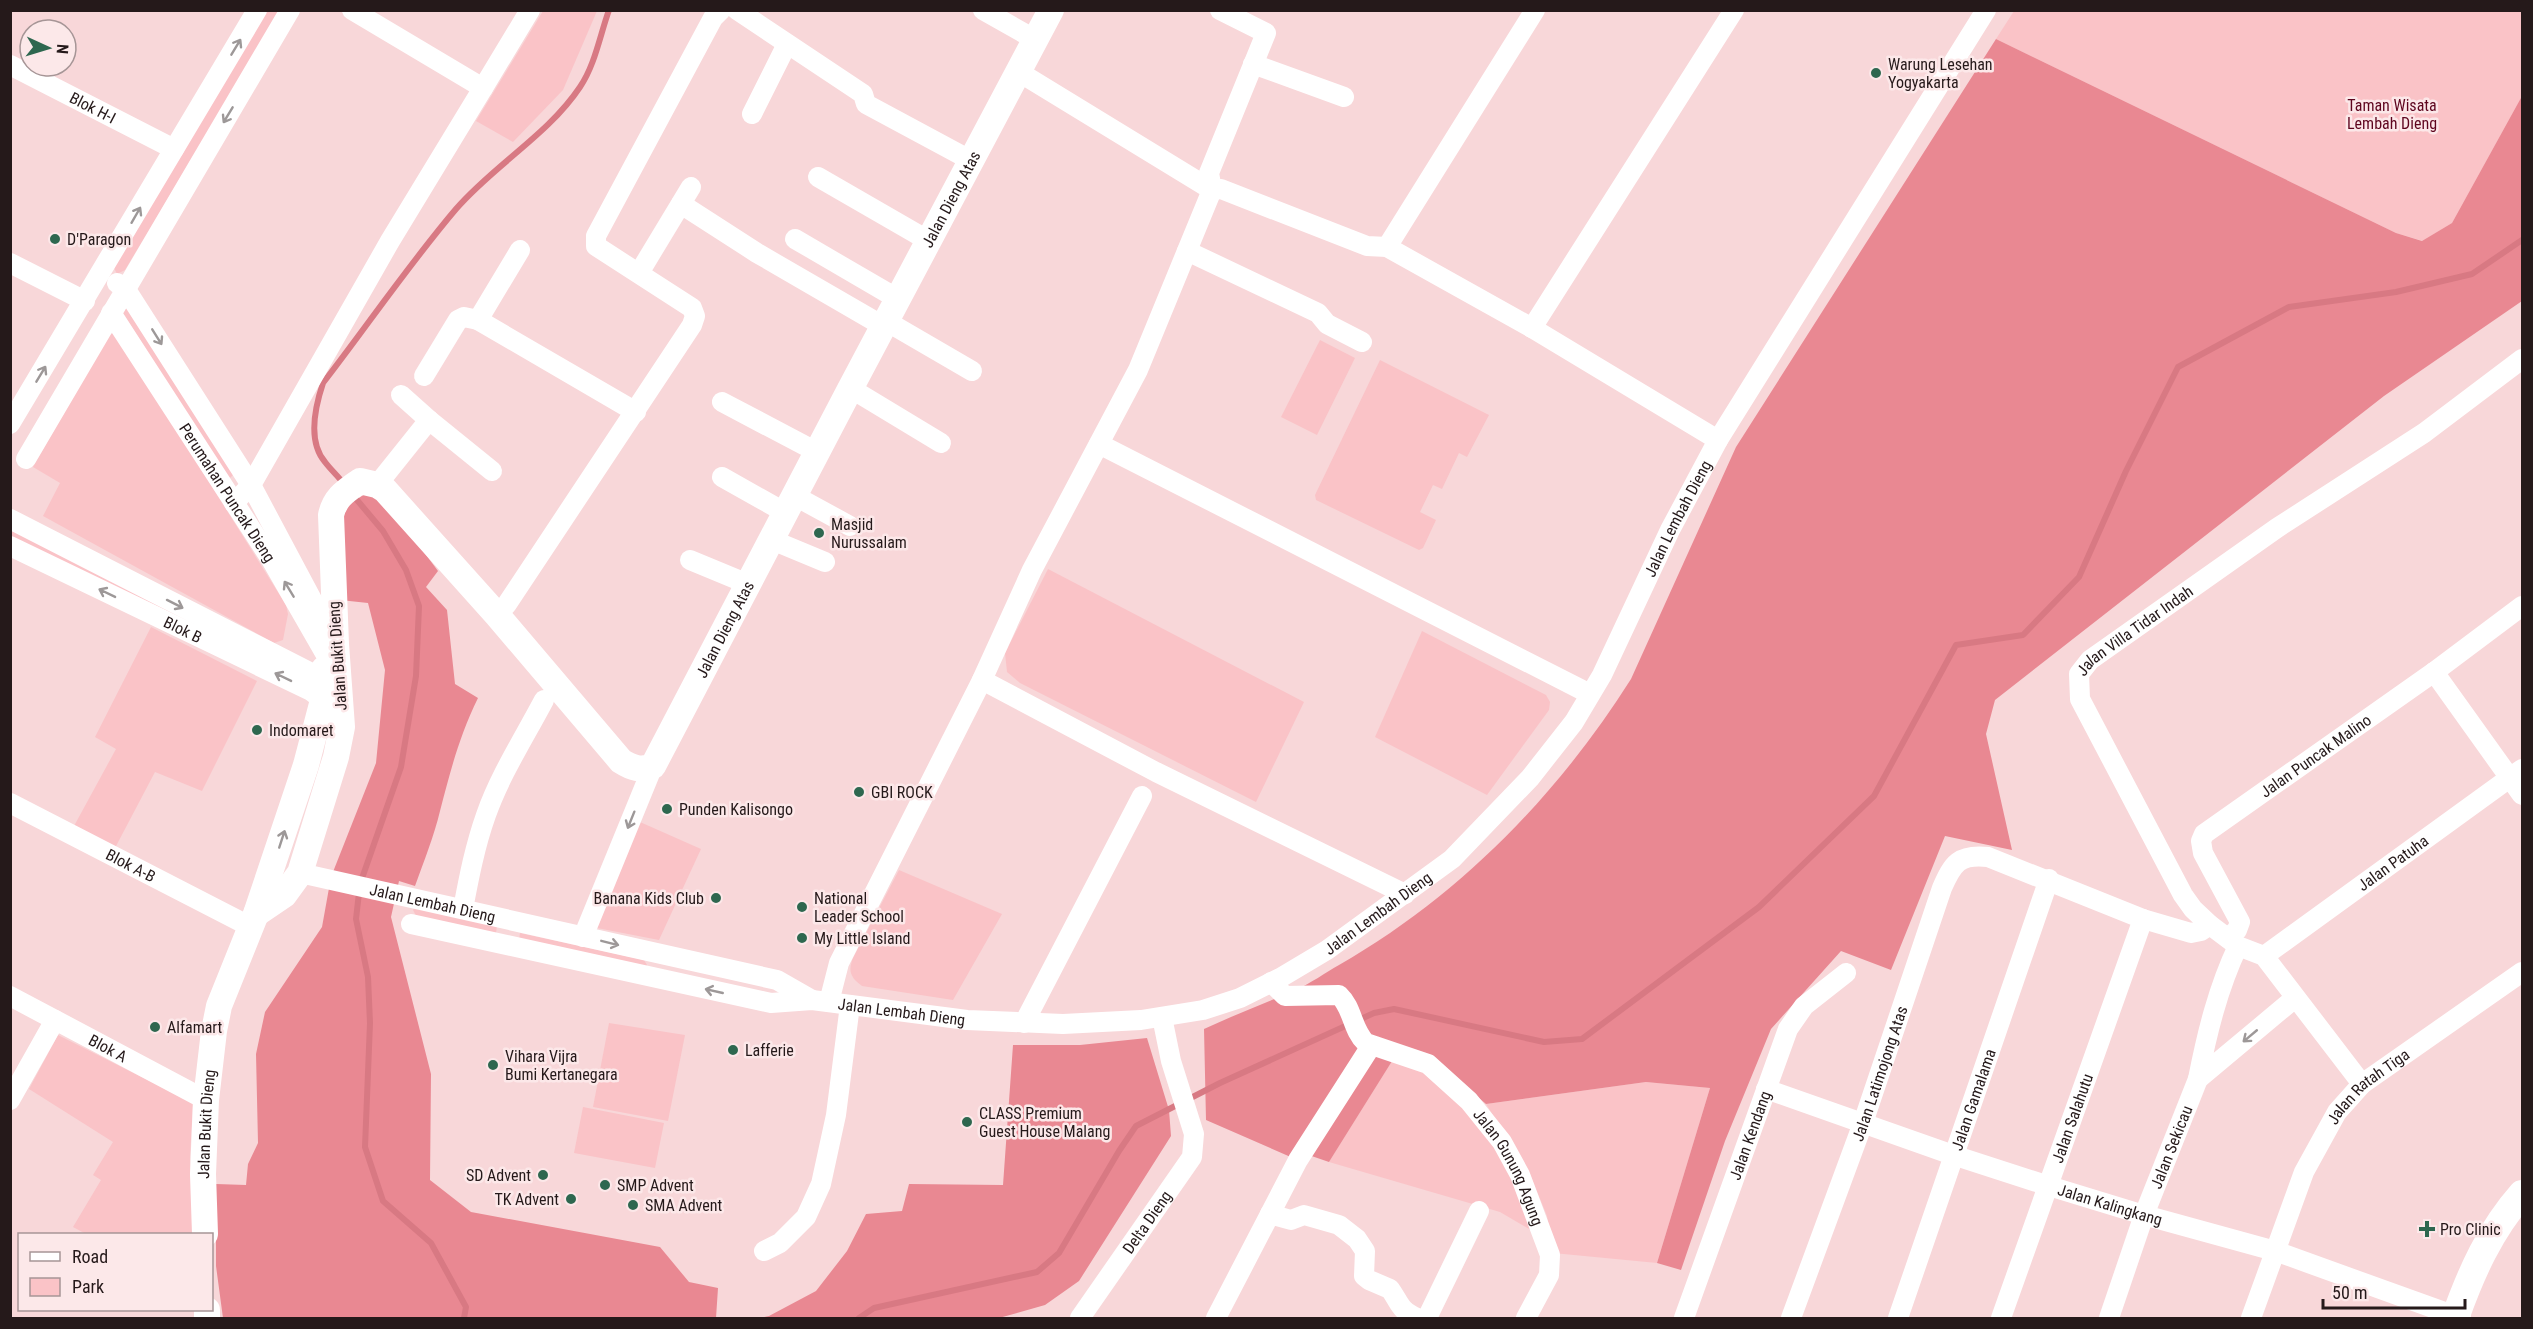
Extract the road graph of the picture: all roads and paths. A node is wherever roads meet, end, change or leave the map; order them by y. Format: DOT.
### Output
graph roads {
  1 [pos="257,10"];
  2 [pos="290,10"];
  3 [pos="352,10"];
  4 [pos="530,10"];
  5 [pos="721,10"];
  6 [pos="737,10"];
  7 [pos="983,10"];
  8 [pos="1051,10"];
  9 [pos="1220,10"];
  10 [pos="1535,10"];
  11 [pos="1734,10"];
  12 [pos="1986,10"];
  13 [pos="1247,16"];
  14 [pos="1036,40"];
  15 [pos="787,44"];
  16 [pos="1253,64"];
  17 [pos="10,65"];
  18 [pos="1019,72"];
  19 [pos="483,88"];
  20 [pos="1344,97"];
  21 [pos="752,114"];
  22 [pos="174,149"];
  23 [pos="972,161"];
  24 [pos="818,177"];
  25 [pos="1212,190"];
  26 [pos="795,239"];
  27 [pos="929,241"];
  28 [pos="1387,247"];
  29 [pos="520,250"];
  30 [pos="1187,251"];
  31 [pos="10,263"];
  32 [pos="639,273"];
  33 [pos="102,274"];
  34 [pos="125,288"];
  35 [pos="85,301"];
  36 [pos="111,313"];
  37 [pos="889,315"];
  38 [pos="478,320"];
  39 [pos="1532,328"];
  40 [pos="1362,342"];
  41 [pos="2522,360"];
  42 [pos="972,371"];
  43 [pos="424,376"];
  44 [pos="850,388"];
  45 [pos="400,395"];
  46 [pos="722,402"];
  47 [pos="636,412"];
  48 [pos="429,420"];
  49 [pos="10,424"];
  50 [pos="1718,440"];
  51 [pos="941,443"];
  52 [pos="1099,444"];
  53 [pos="817,452"];
  54 [pos="26,459"];
  55 [pos="492,471"];
  56 [pos="722,477"];
  57 [pos="251,485"];
  58 [pos="359,487"];
  59 [pos="234,503"];
  60 [pos="790,505"];
  61 [pos="10,519"];
  62 [pos="850,526"];
  63 [pos="772,540"];
  64 [pos="10,546"];
  65 [pos="690,560"];
  66 [pos="825,562"];
  67 [pos="748,584"];
  68 [pos="2523,606"];
  69 [pos="497,615"];
  70 [pos="2434,672"];
  71 [pos="332,676"];
  72 [pos="982,680"];
  73 [pos="1590,694"];
  74 [pos="544,700"];
  75 [pos="653,766"];
  76 [pos="2516,773"];
  77 [pos="2523,795"];
  78 [pos="1142,796"];
  79 [pos="10,803"];
  80 [pos="300,873"];
  81 [pos="269,877"];
  82 [pos="2049,879"];
  83 [pos="1405,894"];
  84 [pos="463,909"];
  85 [pos="2143,919"];
  86 [pos="512,920"];
  87 [pos="254,921"];
  88 [pos="411,924"];
  89 [pos="2210,925"];
  90 [pos="583,937"];
  91 [pos="2233,942"];
  92 [pos="506,944"];
  93 [pos="664,956"];
  94 [pos="2264,956"];
  95 [pos="2523,972"];
  96 [pos="1846,973"];
  97 [pos="658,978"];
  98 [pos="777,980"];
  99 [pos="1271,982"];
  100 [pos="10,996"];
  101 [pos="2295,998"];
  102 [pos="820,1001"];
  103 [pos="771,1003"];
  104 [pos="850,1005"];
  105 [pos="1162,1017"];
  106 [pos="55,1020"];
  107 [pos="1024,1023"];
  108 [pos="1365,1042"];
  109 [pos="2198,1079"];
  110 [pos="2362,1084"];
  111 [pos="1766,1089"];
  112 [pos="10,1100"];
  113 [pos="206,1100"];
  114 [pos="1863,1123"];
  115 [pos="1953,1155"];
  116 [pos="2049,1186"];
  117 [pos="2523,1194"];
  118 [pos="1479,1211"];
  119 [pos="1270,1214"];
  120 [pos="2144,1215"];
  121 [pos="205,1233"];
  122 [pos="764,1251"];
  123 [pos="2275,1251"];
  124 [pos="1080,1318"];
  125 [pos="1216,1318"];
  126 [pos="1416,1318"];
  127 [pos="1427,1318"];
  128 [pos="1526,1318"];
  129 [pos="1684,1318"];
  130 [pos="1791,1318"];
  131 [pos="1898,1318"];
  132 [pos="2001,1318"];
  133 [pos="2109,1318"];
  134 [pos="2252,1318"];
  135 [pos="2457,1318"];
  22 -- 1 [label="street, one-way"];
  2 -- 34 [label="street, one-way"];
  3 -- 19 [label="street"];
  4 -- 19 [label="street"];
  5 -- 32 [label="street"];
  6 -- 15 [label="street"];
  7 -- 14 [label="street"];
  8 -- 14 [label="street, Jalan Dieng Atas"];
  9 -- 13 [label="street"];
  10 -- 28 [label="street"];
  11 -- 39 [label="street"];
  12 -- 50 [label="street, Jalan Lembah Dieng"];
  13 -- 16 [label="street"];
  14 -- 18 [label="street, Jalan Dieng Atas"];
  15 -- 21 [label="street"];
  15 -- 23 [label="street"];
  16 -- 20 [label="street"];
  16 -- 25 [label="street"];
  17 -- 22 [label="street, Blok H-I"];
  18 -- 23 [label="street, Jalan Dieng Atas"];
  18 -- 25 [label="street"];
  19 -- 57 [label="street"];
  33 -- 22 [label="street, one-way"];
  23 -- 27 [label="street, Jalan Dieng Atas"];
  24 -- 27 [label="street"];
  25 -- 28 [label="street"];
  25 -- 30 [label="street"];
  26 -- 37 [label="street"];
  27 -- 37 [label="street, Jalan Dieng Atas"];
  28 -- 39 [label="street"];
  29 -- 38 [label="street"];
  30 -- 40 [label="street"];
  30 -- 52 [label="street"];
  31 -- 35 [label="street"];
  32 -- 37 [label="street"];
  32 -- 47 [label="street"];
  33 -- 34 [label="street, Perumahan Puncak Dieng"];
  33 -- 35 [label="street"];
  34 -- 36 [label="street"];
  34 -- 57 [label="street, Perumahan Puncak Dieng, one-way"];
  49 -- 35 [label="street, one-way"];
  36 -- 54 [label="street"];
  36 -- 59 [label="street, Perumahan Puncak Dieng"];
  37 -- 42 [label="street"];
  37 -- 44 [label="street, Jalan Dieng Atas"];
  38 -- 43 [label="street"];
  38 -- 47 [label="street"];
  39 -- 50 [label="street"];
  41 -- 89 [label="street, Jalan Villa Tidar Indah"];
  44 -- 51 [label="street"];
  44 -- 53 [label="street, Jalan Dieng Atas"];
  45 -- 48 [label="street"];
  46 -- 53 [label="street"];
  47 -- 69 [label="street"];
  48 -- 55 [label="street"];
  48 -- 58 [label="street"];
  50 -- 73 [label="street, Jalan Lembah Dieng"];
  52 -- 72 [label="street"];
  52 -- 73 [label="street"];
  53 -- 60 [label="street, Jalan Dieng Atas"];
  56 -- 60 [label="street"];
  57 -- 59 [label="street"];
  57 -- 71 [label="street, Perumahan Puncak Dieng"];
  58 -- 69 [label="street"];
  58 -- 71 [label="street, Jalan Bukit Dieng"];
  71 -- 59 [label="street, Perumahan Puncak Dieng, one-way"];
  60 -- 62 [label="street"];
  60 -- 63 [label="street, Jalan Dieng Atas"];
  61 -- 71 [label="street, one-way"];
  63 -- 66 [label="street"];
  63 -- 67 [label="street, Jalan Dieng Atas"];
  71 -- 64 [label="street, Blok B, one-way"];
  65 -- 67 [label="street"];
  67 -- 75 [label="street, Jalan Dieng Atas"];
  68 -- 70 [label="street, Jalan Puncak Malino"];
  69 -- 75 [label="street"];
  70 -- 76 [label="street"];
  70 -- 91 [label="street, Jalan Puncak Malino"];
  71 -- 80 [label="street, Jalan Bukit Dieng"];
  81 -- 71 [label="street, Jalan Bukit Dieng, one-way"];
  72 -- 83 [label="street"];
  72 -- 102 [label="street"];
  73 -- 83 [label="street, Jalan Lembah Dieng"];
  74 -- 84 [label="street"];
  75 -- 90 [label="street, one-way"];
  76 -- 77 [label="street"];
  76 -- 94 [label="street, Jalan Patuha"];
  78 -- 107 [label="street"];
  79 -- 87 [label="street, Blok A-B"];
  80 -- 81 [label="street"];
  80 -- 84 [label="street, Jalan Lembah Dieng"];
  80 -- 87 [label="street, Jalan Bukit Dieng"];
  81 -- 87 [label="street, Jalan Bukit Dieng"];
  82 -- 85 [label="street"];
  82 -- 114 [label="street, Jalan Latimojong Atas"];
  82 -- 115 [label="street, Jalan Gamalama"];
  83 -- 99 [label="street, Jalan Lembah Dieng"];
  84 -- 86 [label="street, Jalan Lembah Dieng"];
  85 -- 89 [label="street"];
  85 -- 116 [label="street, Jalan Salahutu"];
  86 -- 90 [label="street, Jalan Lembah Dieng"];
  86 -- 92 [label="street"];
  87 -- 113 [label="street, Jalan Bukit Dieng"];
  88 -- 92 [label="street"];
  89 -- 91 [label="street, Jalan Villa Tidar Indah"];
  90 -- 93 [label="street, Jalan Lembah Dieng, one-way"];
  91 -- 94 [label="street, Jalan Villa Tidar Indah"];
  91 -- 109 [label="street, Jalan Sekicau"];
  92 -- 97 [label="street"];
  93 -- 97 [label="street"];
  93 -- 98 [label="street, Jalan Lembah Dieng"];
  94 -- 101 [label="street"];
  95 -- 110 [label="street, Jalan Ratah Tiga"];
  96 -- 111 [label="street, Jalan Kendang"];
  103 -- 97 [label="street, one-way"];
  98 -- 102 [label="street, Jalan Lembah Dieng"];
  98 -- 103 [label="street"];
  99 -- 105 [label="street, Jalan Lembah Dieng"];
  99 -- 108 [label="street"];
  100 -- 106 [label="street, Blok A"];
  101 -- 109 [label="street, one-way"];
  101 -- 110 [label="street"];
  102 -- 103 [label="street"];
  102 -- 104 [label="street, Jalan Lembah Dieng"];
  104 -- 107 [label="street, Jalan Lembah Dieng"];
  104 -- 122 [label="street"];
  105 -- 107 [label="street, Jalan Lembah Dieng"];
  105 -- 124 [label="street, Delta Dieng"];
  106 -- 112 [label="street"];
  106 -- 113 [label="street, Blok A"];
  108 -- 119 [label="street"];
  108 -- 128 [label="street, Jalan Gunung Agung"];
  109 -- 120 [label="street, Jalan Sekicau"];
  110 -- 123 [label="street, Jalan Ratah Tiga"];
  111 -- 114 [label="street, Jalan Kalingkang"];
  111 -- 129 [label="street, Jalan Kendang"];
  113 -- 121 [label="street, Jalan Bukit Dieng"];
  114 -- 115 [label="street, Jalan Kalingkang"];
  114 -- 130 [label="street, Jalan Latimojong Atas"];
  115 -- 116 [label="street, Jalan Kalingkang"];
  115 -- 131 [label="street, Jalan Gamalama"];
  116 -- 120 [label="street, Jalan Kalingkang"];
  116 -- 132 [label="street, Jalan Salahutu"];
  117 -- 135 [label="main road"];
  118 -- 127 [label="street"];
  119 -- 125 [label="street"];
  119 -- 126 [label="street"];
  120 -- 123 [label="street, Jalan Kalingkang"];
  120 -- 133 [label="street, Jalan Sekicau"];
  123 -- 134 [label="street, Jalan Ratah Tiga"];
  123 -- 135 [label="street, Jalan Kalingkang"];
}
